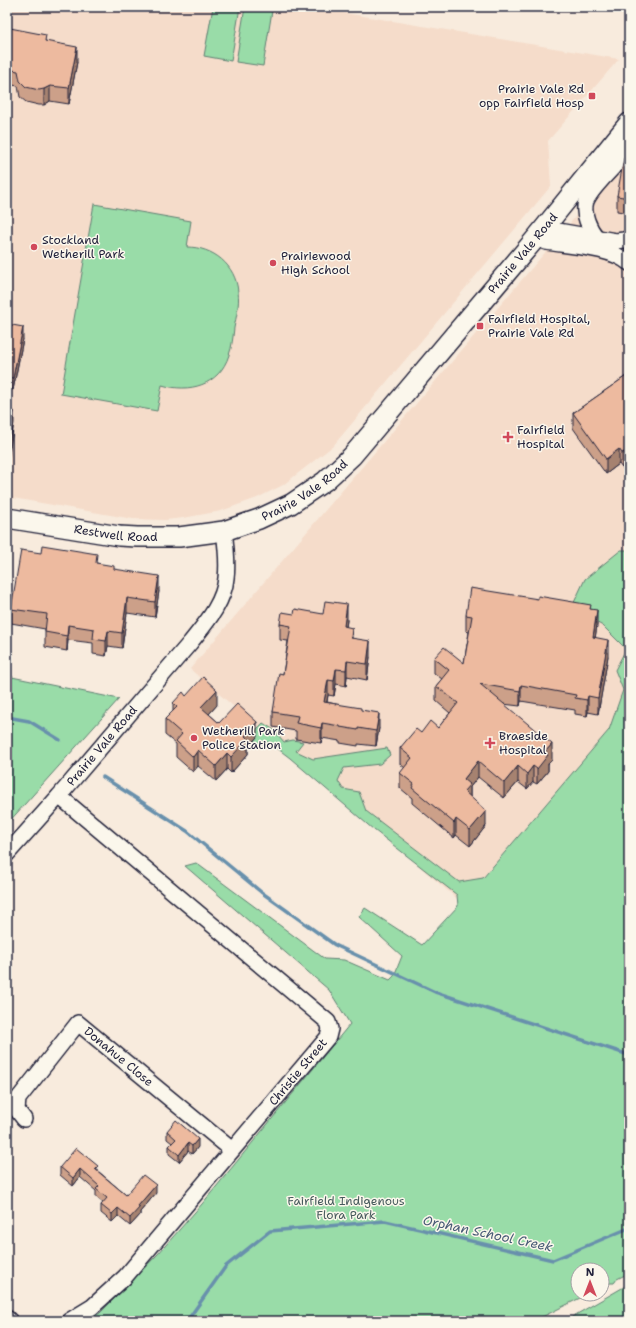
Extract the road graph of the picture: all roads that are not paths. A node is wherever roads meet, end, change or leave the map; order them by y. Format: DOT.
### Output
graph roads {
  1 [pos="626,126"];
  2 [pos="541,232"];
  3 [pos="597,238"];
  4 [pos="629,238"];
  5 [pos="629,263"];
  6 [pos="7,518"];
  7 [pos="224,531"];
  8 [pos="59,796"];
  9 [pos="7,854"];
  10 [pos="24,1119"];
  11 [pos="232,1150"];
  12 [pos="7,1318"];
  13 [pos="10,1321"];
  14 [pos="69,1321"];
  1 -- 2 [label="main road, Prairie Vale Road"];
  1 -- 3 [label="street"];
  2 -- 3 [label="street"];
  2 -- 5 [label="street"];
  2 -- 7 [label="main road, Prairie Vale Road"];
  3 -- 4 [label="street"];
  6 -- 7 [label="main road, Restwell Road"];
  7 -- 8 [label="street, Prairie Vale Road"];
  8 -- 9 [label="street, Prairie Vale Road"];
  8 -- 11 [label="street, Christie Street"];
  10 -- 11 [label="street, Donahue Close"];
  11 -- 14 [label="street, Christie Street"];
  12 -- 13 [label="street"];
}
